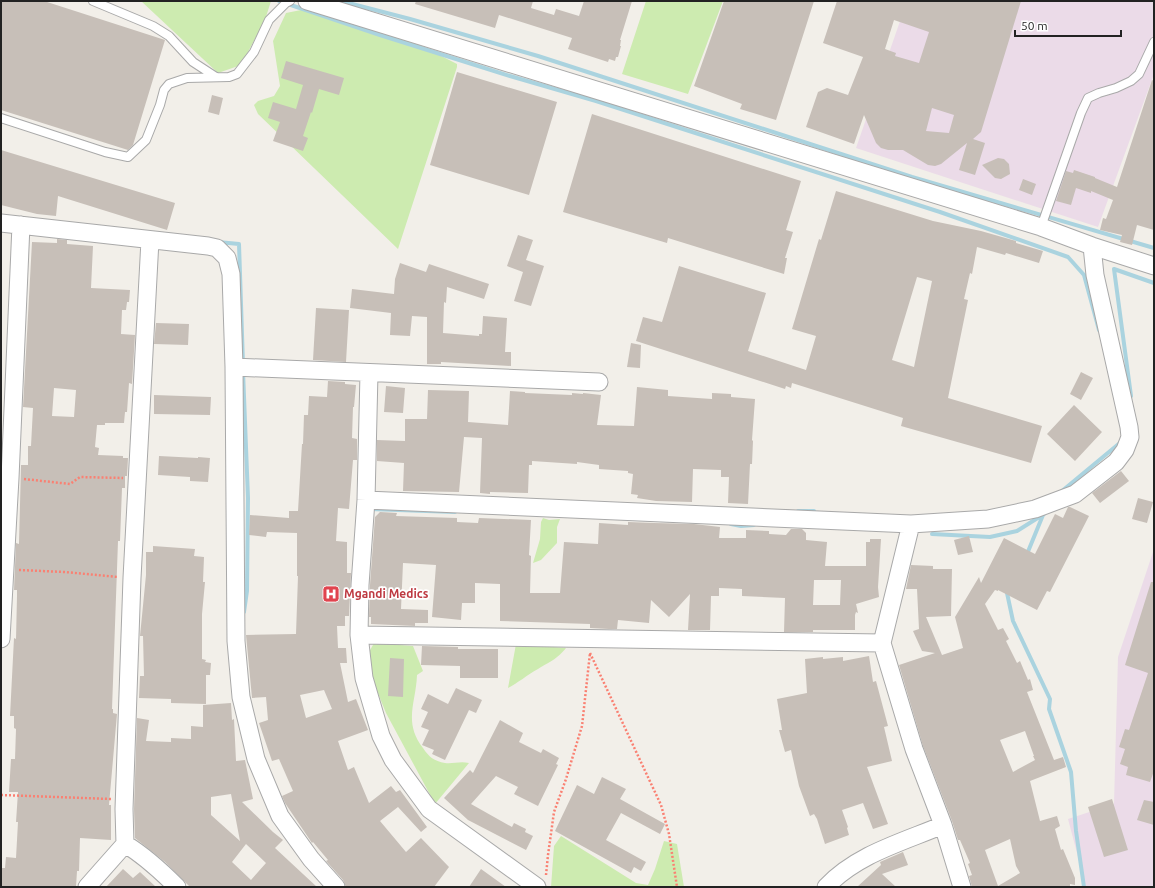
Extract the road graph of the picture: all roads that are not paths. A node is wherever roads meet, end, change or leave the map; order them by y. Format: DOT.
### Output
graph roads {
  1 [pos="93,1"];
  2 [pos="290,1"];
  3 [pos="308,1"];
  4 [pos="1154,42"];
  5 [pos="216,77"];
  6 [pos="1,118"];
  7 [pos="1,223"];
  8 [pos="21,225"];
  9 [pos="1041,227"];
  10 [pos="150,240"];
  11 [pos="1092,246"];
  12 [pos="1154,266"];
  13 [pos="234,367"];
  14 [pos="369,373"];
  15 [pos="599,382"];
  16 [pos="366,500"];
  17 [pos="911,524"];
  18 [pos="359,635"];
  19 [pos="1,639"];
  20 [pos="882,643"];
  21 [pos="943,825"];
  22 [pos="125,844"];
  23 [pos="541,883"];
  24 [pos="87,887"];
  25 [pos="177,887"];
  26 [pos="336,887"];
  27 [pos="826,887"];
  28 [pos="962,887"];
  1 -- 5 [label="lane"];
  2 -- 5 [label="lane"];
  3 -- 9 [label="street"];
  4 -- 9 [label="lane"];
  5 -- 6 [label="lane"];
  7 -- 8 [label="street"];
  8 -- 10 [label="street"];
  8 -- 19 [label="street"];
  9 -- 11 [label="street"];
  10 -- 13 [label="street"];
  10 -- 22 [label="street"];
  11 -- 12 [label="street"];
  11 -- 17 [label="street"];
  13 -- 14 [label="street"];
  13 -- 26 [label="street"];
  14 -- 15 [label="street"];
  14 -- 16 [label="street"];
  16 -- 17 [label="street"];
  16 -- 18 [label="street"];
  17 -- 20 [label="street"];
  18 -- 20 [label="street"];
  18 -- 23 [label="street"];
  20 -- 21 [label="street"];
  21 -- 27 [label="street"];
  21 -- 28 [label="street"];
  22 -- 24 [label="street"];
  22 -- 25 [label="street"];
}
